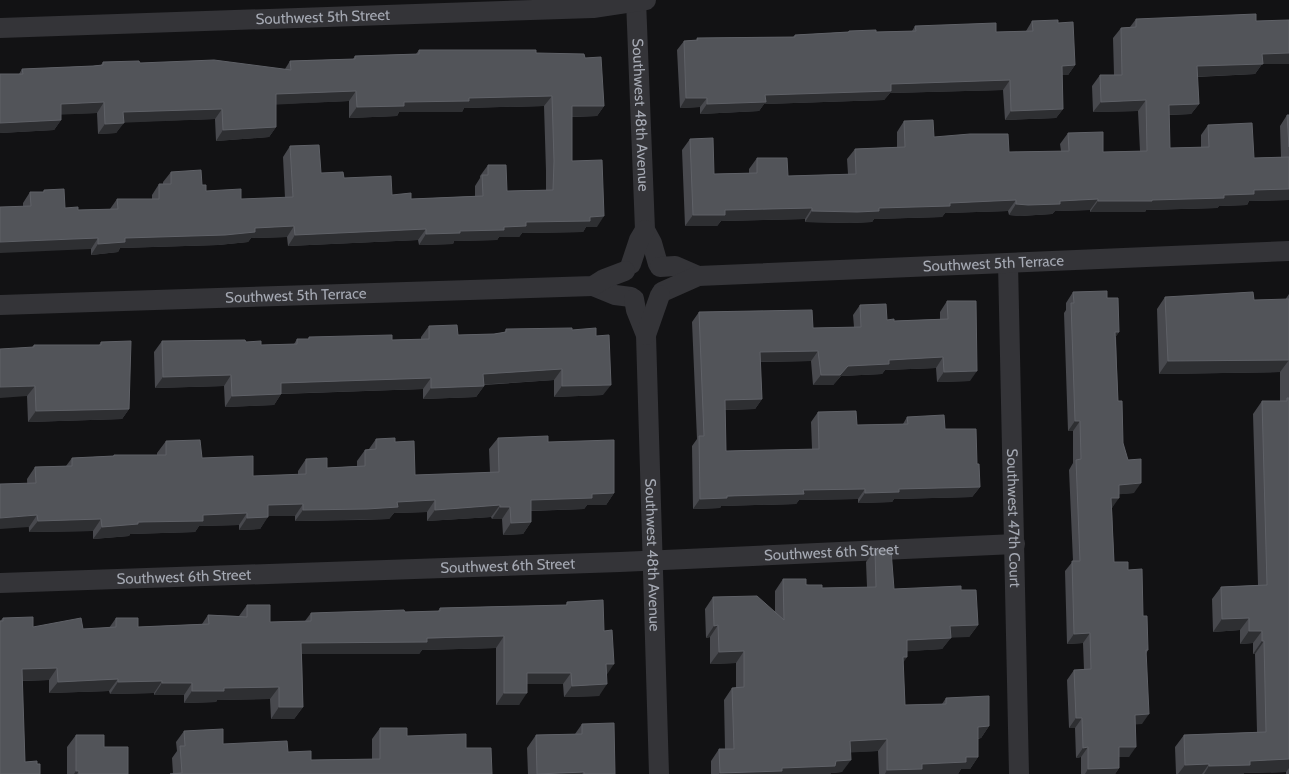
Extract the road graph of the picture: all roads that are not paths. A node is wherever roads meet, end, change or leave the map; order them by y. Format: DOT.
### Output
graph roads {
  1 [pos="640,0"];
  2 [pos="0,28"];
  3 [pos="645,230"];
  4 [pos="1289,251"];
  5 [pos="1008,263"];
  6 [pos="659,266"];
  7 [pos="628,268"];
  8 [pos="698,276"];
  9 [pos="593,286"];
  10 [pos="661,294"];
  11 [pos="633,298"];
  12 [pos="0,305"];
  13 [pos="646,335"];
  14 [pos="1014,544"];
  15 [pos="654,560"];
  16 [pos="0,583"];
  17 [pos="659,774"];
  18 [pos="1019,774"];
  1 -- 2 [label="street, Southwest 5th Street"];
  1 -- 3 [label="street, Southwest 48th Avenue"];
  3 -- 6 [label="street, Southwest 48th Avenue"];
  3 -- 7 [label="street, Southwest 48th Avenue"];
  4 -- 5 [label="street, Southwest 5th Terrace"];
  5 -- 8 [label="street, Southwest 5th Terrace"];
  5 -- 14 [label="street, Southwest 47th Court"];
  6 -- 7 [label="street, Southwest 5th Terrace"];
  6 -- 8 [label="street, Southwest 5th Terrace"];
  6 -- 10 [label="street"];
  7 -- 9 [label="street, Southwest 5th Terrace"];
  7 -- 11 [label="street"];
  8 -- 10 [label="street, Southwest 5th Terrace"];
  9 -- 11 [label="street, Southwest 5th Terrace"];
  9 -- 12 [label="street, Southwest 5th Terrace"];
  10 -- 11 [label="street, Southwest 5th Terrace"];
  10 -- 13 [label="street, Southwest 48th Avenue"];
  11 -- 13 [label="street, Southwest 48th Avenue"];
  13 -- 15 [label="street, Southwest 48th Avenue"];
  14 -- 15 [label="street, Southwest 6th Street"];
  14 -- 18 [label="street, Southwest 47th Court"];
  15 -- 16 [label="street, Southwest 6th Street"];
  15 -- 17 [label="street, Southwest 48th Avenue"];
}
